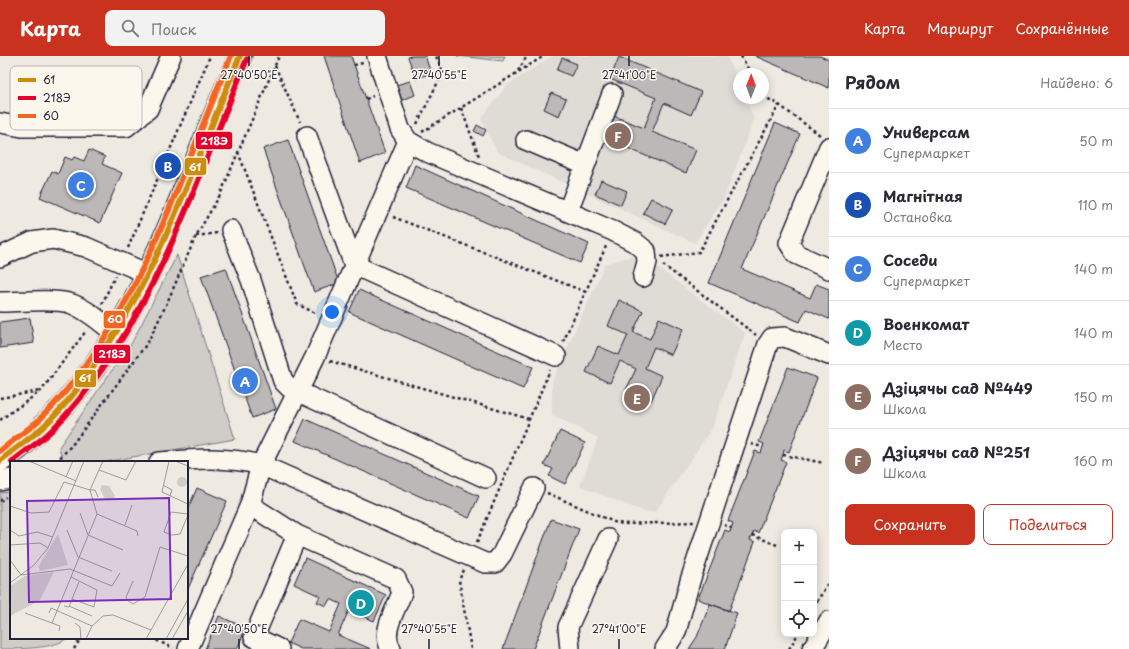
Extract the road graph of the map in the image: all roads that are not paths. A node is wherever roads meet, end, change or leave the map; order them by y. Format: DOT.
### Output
graph roads {
  1 [pos="171,56"];
  2 [pos="240,56"];
  3 [pos="377,56"];
  4 [pos="612,94"];
  5 [pos="142,114"];
  6 [pos="0,123"];
  7 [pos="10,125"];
  8 [pos="306,136"];
  9 [pos="526,140"];
  10 [pos="408,141"];
  11 [pos="826,142"];
  12 [pos="585,165"];
  13 [pos="568,211"];
  14 [pos="231,230"];
  15 [pos="0,257"];
  16 [pos="354,266"];
  17 [pos="829,269"];
  18 [pos="148,274"];
  19 [pos="643,278"];
  20 [pos="0,302"];
  21 [pos="116,334"];
  22 [pos="829,355"];
  23 [pos="556,356"];
  24 [pos="296,392"];
  25 [pos="0,461"];
  26 [pos="175,461"];
  27 [pos="261,465"];
  28 [pos="486,478"];
  29 [pos="10,479"];
  30 [pos="0,481"];
  31 [pos="534,488"];
  32 [pos="250,505"];
  33 [pos="296,535"];
  34 [pos="608,539"];
  35 [pos="829,621"];
  36 [pos="251,643"];
  37 [pos="188,649"];
  38 [pos="279,649"];
  39 [pos="391,649"];
  40 [pos="570,649"];
  41 [pos="665,649"];
  42 [pos="812,649"];
  1 -- 5 [label="street"];
  2 -- 18 [label="main road"];
  3 -- 10 [label="street"];
  4 -- 12 [label="street"];
  6 -- 7 [label="street"];
  8 -- 16 [label="street"];
  9 -- 12 [label="street"];
  10 -- 13 [label="street"];
  10 -- 16 [label="street"];
  11 -- 17 [label="street"];
  12 -- 13 [label="street"];
  13 -- 19 [label="street"];
  14 -- 24 [label="street"];
  15 -- 18 [label="street"];
  16 -- 23 [label="street"];
  16 -- 24 [label="street"];
  18 -- 21 [label="main road"];
  20 -- 21 [label="street"];
  21 -- 25 [label="main road"];
  22 -- 41 [label="street"];
  24 -- 27 [label="street"];
  24 -- 28 [label="street"];
  26 -- 27 [label="street"];
  27 -- 31 [label="street"];
  27 -- 32 [label="street"];
  29 -- 30 [label="street"];
  32 -- 33 [label="street"];
  32 -- 37 [label="street"];
  33 -- 36 [label="street"];
  33 -- 39 [label="street"];
  34 -- 40 [label="street"];
  35 -- 42 [label="street"];
  36 -- 38 [label="street"];
}
